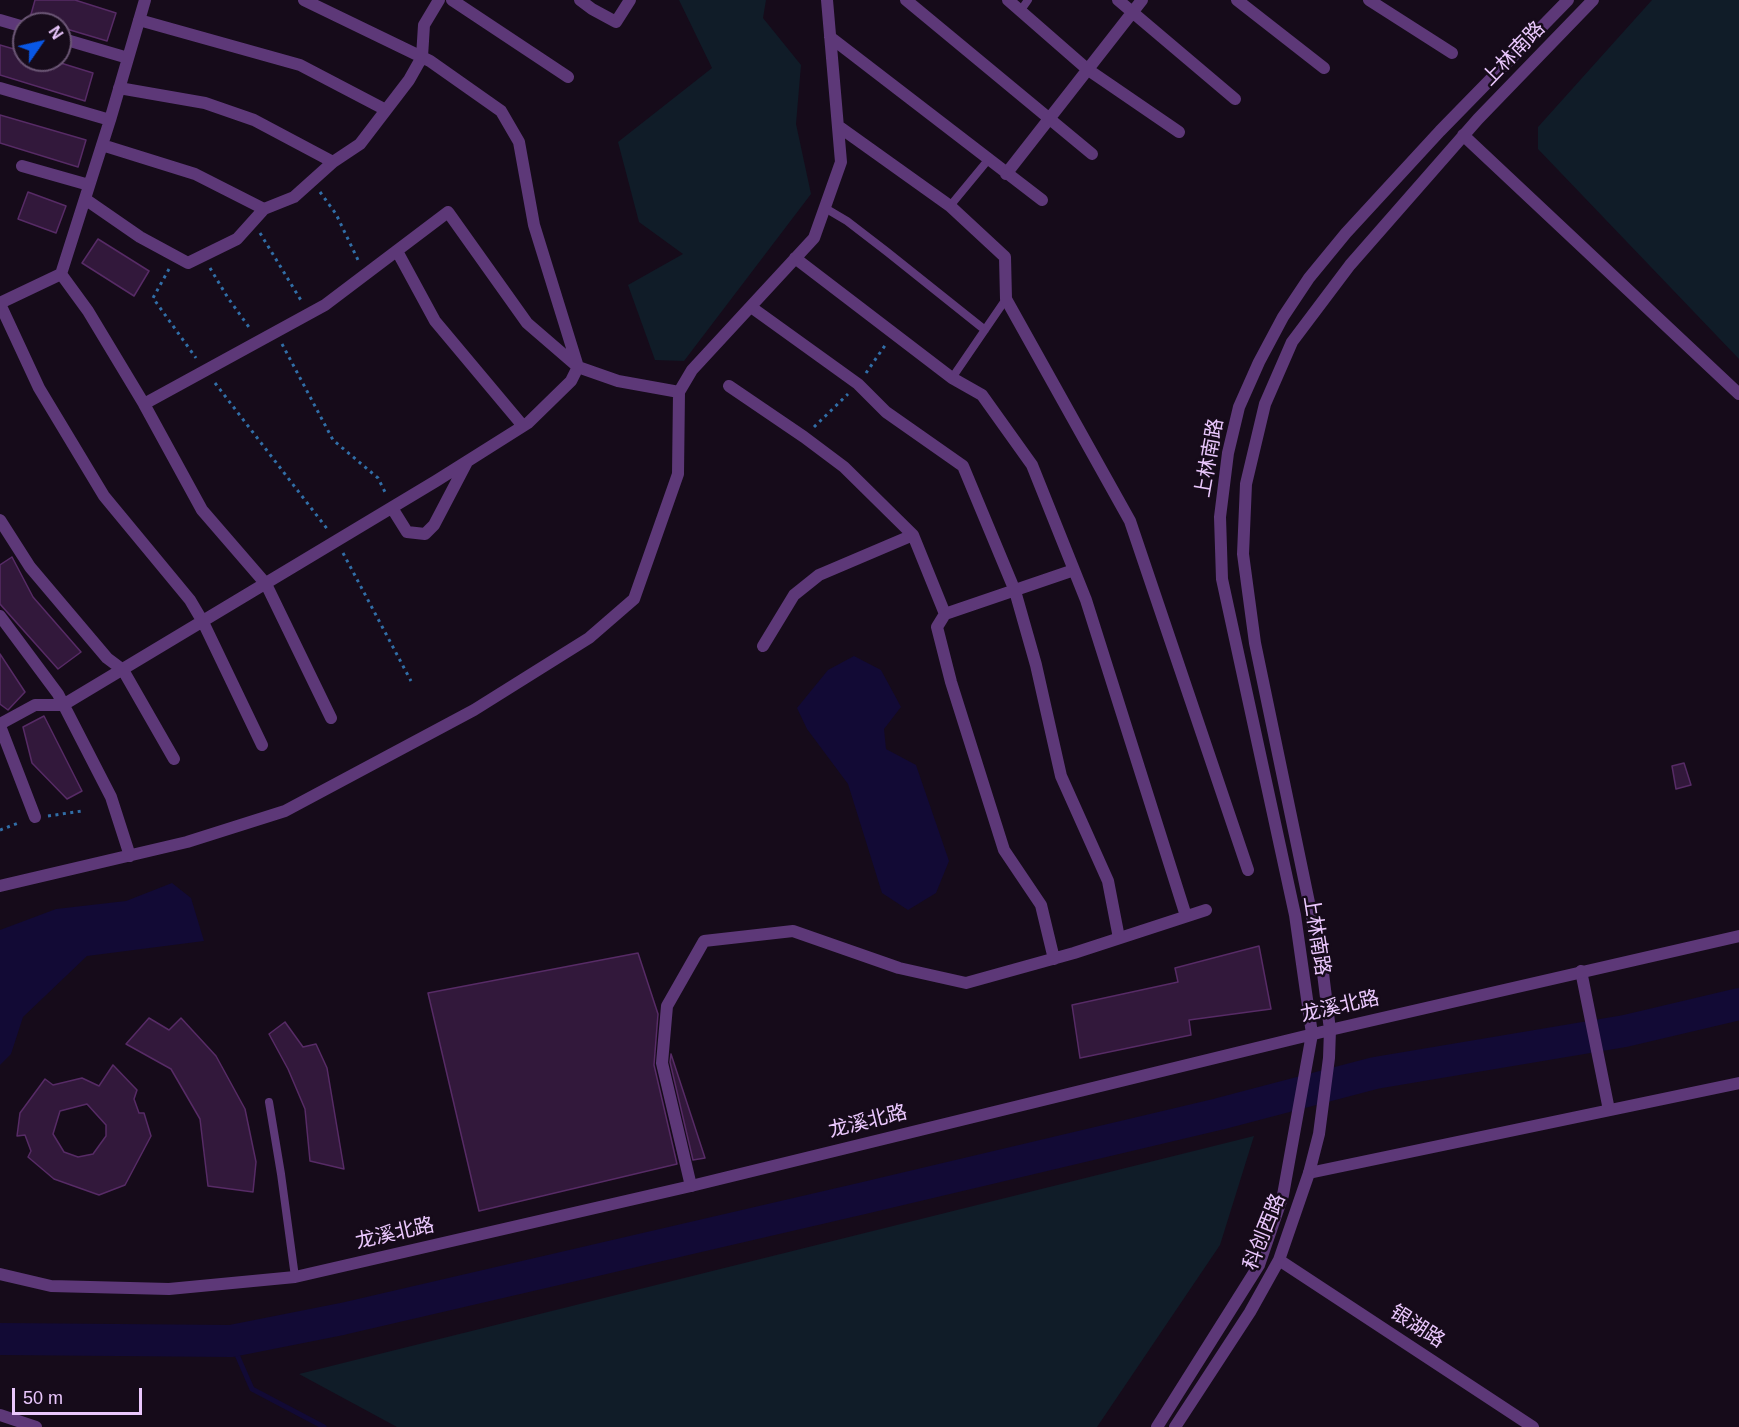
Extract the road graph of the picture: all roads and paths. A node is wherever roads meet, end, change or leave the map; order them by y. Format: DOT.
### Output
graph roads {
  1 [pos="145,0"];
  2 [pos="304,0"];
  3 [pos="439,0"];
  4 [pos="452,0"];
  5 [pos="580,0"];
  6 [pos="630,0"];
  7 [pos="827,0"];
  8 [pos="906,0"];
  9 [pos="1008,0"];
  10 [pos="1118,0"];
  11 [pos="1142,0"];
  12 [pos="1237,0"];
  13 [pos="1369,0"];
  14 [pos="1568,0"];
  15 [pos="1593,0"];
  16 [pos="1024,5"];
  17 [pos="1132,13"];
  18 [pos="139,20"];
  19 [pos="830,37"];
  20 [pos="72,42"];
  21 [pos="1452,53"];
  22 [pos="422,57"];
  23 [pos="128,58"];
  24 [pos="1324,68"];
  25 [pos="1087,69"];
  26 [pos="568,77"];
  27 [pos="0,88"];
  28 [pos="119,88"];
  29 [pos="1235,99"];
  30 [pos="386,111"];
  31 [pos="1049,119"];
  32 [pos="110,120"];
  33 [pos="838,126"];
  34 [pos="1179,132"];
  35 [pos="1463,135"];
  36 [pos="102,145"];
  37 [pos="1092,154"];
  38 [pos="988,160"];
  39 [pos="333,162"];
  40 [pos="22,166"];
  41 [pos="1006,174"];
  42 [pos="312,180"];
  43 [pos="89,185"];
  44 [pos="85,199"];
  45 [pos="1042,200"];
  46 [pos="950,206"];
  47 [pos="825,208"];
  48 [pos="264,209"];
  49 [pos="252,222"];
  50 [pos="397,250"];
  51 [pos="176,256"];
  52 [pos="203,256"];
  53 [pos="795,258"];
  54 [pos="61,274"];
  55 [pos="365,275"];
  56 [pos="1006,299"];
  57 [pos="0,303"];
  58 [pos="751,307"];
  59 [pos="309,313"];
  60 [pos="985,330"];
  61 [pos="275,332"];
  62 [pos="894,333"];
  63 [pos="260,341"];
  64 [pos="578,367"];
  65 [pos="205,370"];
  66 [pos="952,378"];
  67 [pos="858,384"];
  68 [pos="729,386"];
  69 [pos="680,392"];
  70 [pos="1739,394"];
  71 [pos="144,404"];
  72 [pos="523,426"];
  73 [pos="804,437"];
  74 [pos="468,461"];
  75 [pos="392,508"];
  76 [pos="0,520"];
  77 [pos="913,535"];
  78 [pos="337,541"];
  79 [pos="1074,570"];
  80 [pos="266,584"];
  81 [pos="1015,591"];
  82 [pos="945,615"];
  83 [pos="0,616"];
  84 [pos="203,622"];
  85 [pos="763,646"];
  86 [pos="123,670"];
  87 [pos="411,681"];
  88 [pos="63,705"];
  89 [pos="331,718"];
  90 [pos="0,725"];
  91 [pos="262,746"];
  92 [pos="174,759"];
  93 [pos="34,818"];
  94 [pos="130,856"];
  95 [pos="1248,870"];
  96 [pos="0,886"];
  97 [pos="1206,910"];
  98 [pos="1186,916"];
  99 [pos="1739,936"];
  100 [pos="1119,938"];
  101 [pos="1054,959"];
  102 [pos="1581,970"];
  103 [pos="1330,1030"];
  104 [pos="1312,1034"];
  105 [pos="1739,1083"];
  106 [pos="269,1102"];
  107 [pos="1608,1105"];
  108 [pos="1309,1173"];
  109 [pos="691,1186"];
  110 [pos="1279,1260"];
  111 [pos="0,1274"];
  112 [pos="295,1277"];
  113 [pos="0,1415"];
  114 [pos="36,1427"];
  115 [pos="1157,1427"];
  116 [pos="1175,1427"];
  117 [pos="1533,1427"];
  1 -- 18 [label="street"];
  2 -- 22 [label="street"];
  3 -- 22 [label="street"];
  4 -- 26 [label="street"];
  5 -- 6 [label="street"];
  7 -- 19 [label="street"];
  8 -- 31 [label="street"];
  9 -- 16 [label="street"];
  10 -- 17 [label="street"];
  11 -- 17 [label="street"];
  12 -- 24 [label="street"];
  13 -- 21 [label="street"];
  14 -- 104 [label="street, 上林南路"];
  15 -- 35 [label="street, 上林南路"];
  16 -- 25 [label="street"];
  17 -- 25 [label="street"];
  17 -- 29 [label="street"];
  18 -- 23 [label="street"];
  18 -- 30 [label="street"];
  19 -- 33 [label="street"];
  19 -- 38 [label="street"];
  20 -- 23 [label="street"];
  22 -- 30 [label="street"];
  22 -- 64 [label="street"];
  23 -- 28 [label="street"];
  25 -- 31 [label="street"];
  25 -- 34 [label="street"];
  27 -- 32 [label="street"];
  28 -- 32 [label="street"];
  28 -- 39 [label="street"];
  30 -- 39 [label="street"];
  31 -- 37 [label="street"];
  31 -- 41 [label="street"];
  32 -- 36 [label="street"];
  33 -- 46 [label="street"];
  33 -- 47 [label="street"];
  35 -- 70 [label="street"];
  35 -- 103 [label="street, 上林南路"];
  36 -- 43 [label="street"];
  36 -- 48 [label="street"];
  38 -- 41 [label="street"];
  38 -- 46 [label="lane"];
  39 -- 42 [label="street"];
  40 -- 43 [label="street"];
  41 -- 45 [label="street"];
  42 -- 48 [label="street"];
  42 -- 55 [label="path"];
  43 -- 44 [label="street"];
  44 -- 51 [label="street"];
  44 -- 54 [label="street"];
  46 -- 56 [label="street"];
  47 -- 53 [label="street"];
  47 -- 60 [label="lane"];
  48 -- 49 [label="street"];
  49 -- 52 [label="street"];
  49 -- 59 [label="path"];
  50 -- 55 [label="street"];
  50 -- 64 [label="street"];
  50 -- 72 [label="street"];
  51 -- 52 [label="street"];
  51 -- 65 [label="path"];
  52 -- 63 [label="path"];
  53 -- 58 [label="street"];
  53 -- 62 [label="street"];
  54 -- 57 [label="street"];
  54 -- 71 [label="street"];
  55 -- 59 [label="street"];
  56 -- 60 [label="lane"];
  56 -- 95 [label="street"];
  57 -- 84 [label="street"];
  58 -- 67 [label="street"];
  58 -- 69 [label="street"];
  59 -- 61 [label="street"];
  60 -- 66 [label="lane"];
  61 -- 63 [label="street"];
  61 -- 75 [label="path"];
  62 -- 66 [label="street"];
  62 -- 67 [label="path"];
  63 -- 65 [label="street"];
  64 -- 69 [label="street"];
  64 -- 72 [label="street"];
  65 -- 71 [label="street"];
  65 -- 78 [label="path"];
  66 -- 79 [label="street"];
  67 -- 73 [label="path"];
  67 -- 81 [label="street"];
  68 -- 73 [label="street"];
  69 -- 94 [label="street"];
  71 -- 80 [label="street"];
  72 -- 74 [label="street"];
  73 -- 77 [label="street"];
  74 -- 75 [label="street"];
  74 -- 75 [label="street"];
  75 -- 78 [label="street"];
  76 -- 86 [label="street"];
  77 -- 82 [label="street"];
  77 -- 85 [label="street"];
  78 -- 80 [label="street"];
  78 -- 87 [label="path"];
  79 -- 81 [label="street"];
  79 -- 98 [label="street"];
  80 -- 84 [label="street"];
  80 -- 89 [label="street"];
  81 -- 82 [label="street"];
  81 -- 100 [label="street"];
  82 -- 101 [label="street"];
  83 -- 88 [label="street"];
  84 -- 86 [label="street"];
  84 -- 91 [label="street"];
  86 -- 88 [label="street"];
  86 -- 92 [label="street"];
  88 -- 90 [label="street"];
  88 -- 94 [label="street"];
  90 -- 93 [label="street"];
  94 -- 96 [label="street"];
  97 -- 98 [label="street"];
  98 -- 100 [label="street"];
  99 -- 102 [label="street, 龙溪北路"];
  100 -- 101 [label="street"];
  101 -- 109 [label="street"];
  102 -- 103 [label="street, 龙溪北路"];
  102 -- 107 [label="street"];
  103 -- 104 [label="street, 龙溪北路"];
  103 -- 108 [label="street, 科创西路"];
  104 -- 109 [label="street, 龙溪北路"];
  104 -- 115 [label="street, 科创西路"];
  105 -- 107 [label="street"];
  106 -- 112 [label="lane"];
  107 -- 108 [label="street"];
  108 -- 110 [label="street, 科创西路"];
  109 -- 112 [label="street, 龙溪北路"];
  110 -- 116 [label="street, 科创西路"];
  110 -- 117 [label="street, 银湖路"];
  111 -- 112 [label="street, 龙溪北路"];
  113 -- 114 [label="street"];
}
